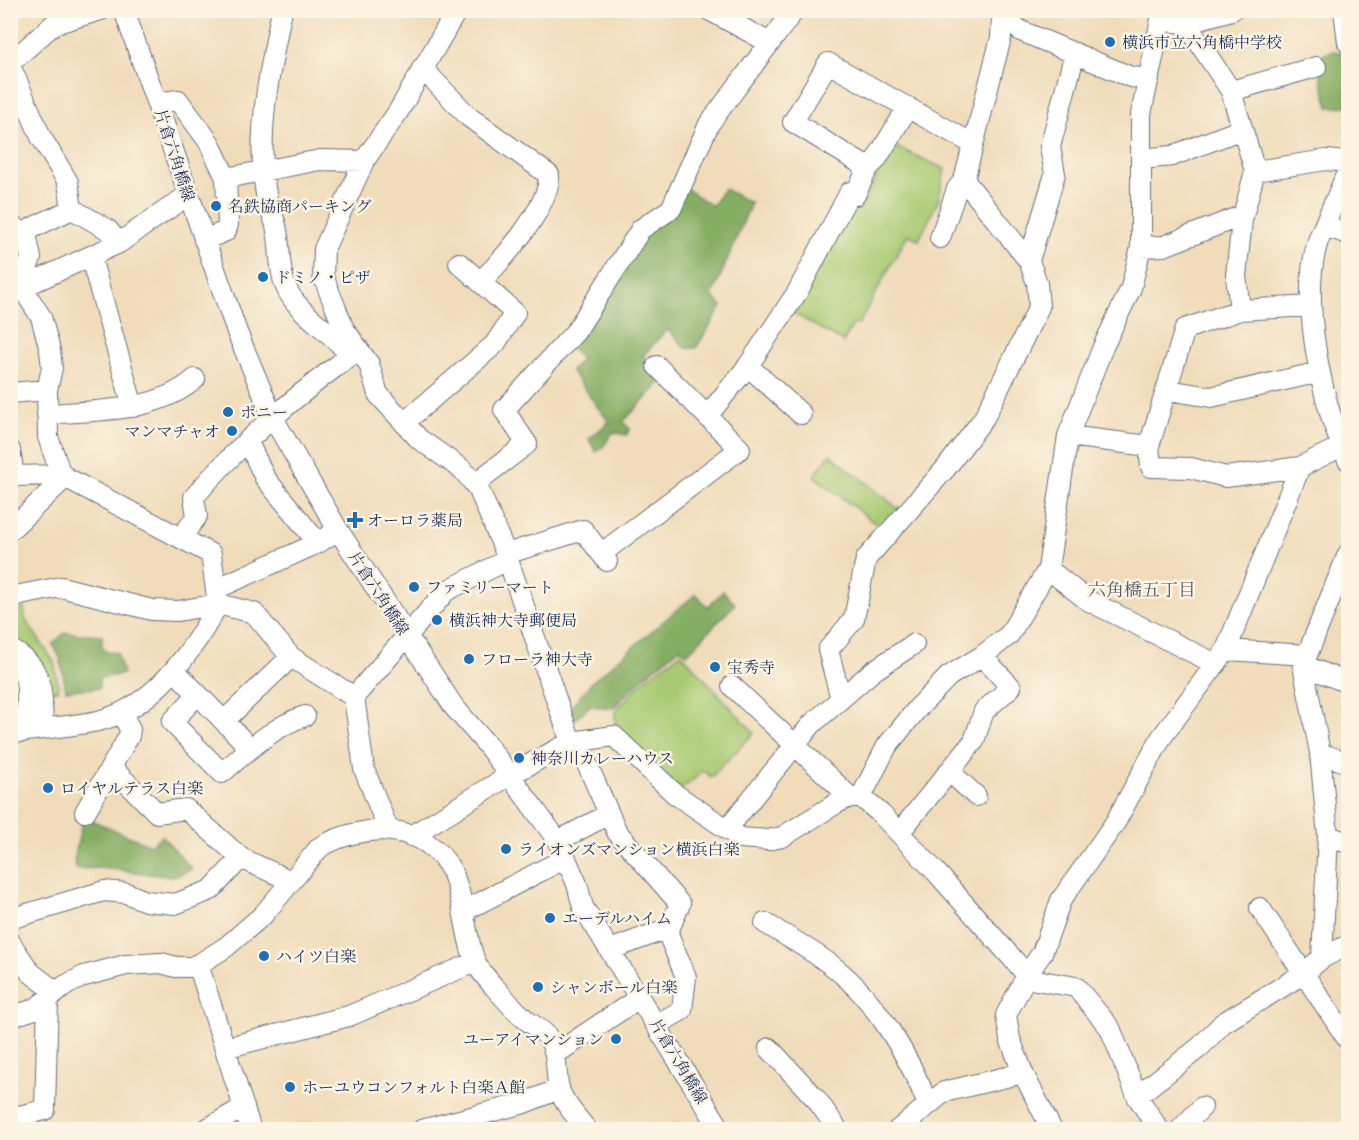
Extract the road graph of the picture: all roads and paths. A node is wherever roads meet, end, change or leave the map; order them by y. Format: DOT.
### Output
graph roads {
  1 [pos="101,10"];
  2 [pos="124,10"];
  3 [pos="282,10"];
  4 [pos="457,10"];
  5 [pos="709,10"];
  6 [pos="1232,10"];
  7 [pos="1344,10"];
  8 [pos="794,12"];
  9 [pos="1162,19"];
  10 [pos="1186,23"];
  11 [pos="770,43"];
  12 [pos="1348,43"];
  13 [pos="1075,54"];
  14 [pos="10,64"];
  15 [pos="1316,67"];
  16 [pos="422,68"];
  17 [pos="1149,79"];
  18 [pos="1231,90"];
  19 [pos="158,103"];
  20 [pos="908,107"];
  21 [pos="1242,129"];
  22 [pos="973,144"];
  23 [pos="1141,159"];
  24 [pos="364,161"];
  25 [pos="1348,162"];
  26 [pos="868,168"];
  27 [pos="1348,168"];
  28 [pos="265,171"];
  29 [pos="1255,171"];
  30 [pos="226,178"];
  31 [pos="964,180"];
  32 [pos="188,195"];
  33 [pos="72,209"];
  34 [pos="1243,215"];
  35 [pos="1325,226"];
  36 [pos="18,229"];
  37 [pos="1348,234"];
  38 [pos="940,238"];
  39 [pos="204,240"];
  40 [pos="119,243"];
  41 [pos="1141,247"];
  42 [pos="91,258"];
  43 [pos="1029,261"];
  44 [pos="459,263"];
  45 [pos="480,282"];
  46 [pos="17,291"];
  47 [pos="1310,306"];
  48 [pos="1240,310"];
  49 [pos="350,356"];
  50 [pos="657,366"];
  51 [pos="748,366"];
  52 [pos="1320,372"];
  53 [pos="195,380"];
  54 [pos="47,390"];
  55 [pos="1168,390"];
  56 [pos="10,393"];
  57 [pos="378,394"];
  58 [pos="133,407"];
  59 [pos="47,414"];
  60 [pos="801,414"];
  61 [pos="708,415"];
  62 [pos="273,418"];
  63 [pos="405,422"];
  64 [pos="1068,436"];
  65 [pos="249,442"];
  66 [pos="1149,446"];
  67 [pos="10,450"];
  68 [pos="1346,450"];
  69 [pos="1300,467"];
  70 [pos="12,476"];
  71 [pos="64,476"];
  72 [pos="474,484"];
  73 [pos="10,530"];
  74 [pos="338,530"];
  75 [pos="181,538"];
  76 [pos="318,543"];
  77 [pos="1348,554"];
  78 [pos="506,557"];
  79 [pos="1048,568"];
  80 [pos="10,597"];
  81 [pos="217,597"];
  82 [pos="406,635"];
  83 [pos="914,644"];
  84 [pos="10,649"];
  85 [pos="982,656"];
  86 [pos="291,657"];
  87 [pos="1221,657"];
  88 [pos="1305,659"];
  89 [pos="10,664"];
  90 [pos="175,671"];
  91 [pos="1348,683"];
  92 [pos="732,686"];
  93 [pos="198,694"];
  94 [pos="354,697"];
  95 [pos="841,699"];
  96 [pos="122,713"];
  97 [pos="305,716"];
  98 [pos="224,720"];
  99 [pos="26,731"];
  100 [pos="571,742"];
  101 [pos="795,746"];
  102 [pos="250,748"];
  103 [pos="1320,753"];
  104 [pos="1348,763"];
  105 [pos="111,767"];
  106 [pos="950,771"];
  107 [pos="510,775"];
  108 [pos="976,796"];
  109 [pos="856,797"];
  110 [pos="85,812"];
  111 [pos="609,814"];
  112 [pos="388,829"];
  113 [pos="727,829"];
  114 [pos="900,833"];
  115 [pos="411,836"];
  116 [pos="1328,836"];
  117 [pos="1348,843"];
  118 [pos="562,850"];
  119 [pos="241,858"];
  120 [pos="291,881"];
  121 [pos="1260,908"];
  122 [pos="464,911"];
  123 [pos="10,919"];
  124 [pos="765,923"];
  125 [pos="666,929"];
  126 [pos="10,942"];
  127 [pos="1348,945"];
  128 [pos="610,950"];
  129 [pos="1322,958"];
  130 [pos="475,962"];
  131 [pos="198,964"];
  132 [pos="1303,974"];
  133 [pos="1027,975"];
  134 [pos="52,995"];
  135 [pos="639,998"];
  136 [pos="10,1017"];
  137 [pos="658,1024"];
  138 [pos="1348,1040"];
  139 [pos="225,1048"];
  140 [pos="769,1048"];
  141 [pos="557,1053"];
  142 [pos="1023,1073"];
  143 [pos="559,1089"];
  144 [pos="1137,1096"];
  145 [pos="928,1105"];
  146 [pos="244,1107"];
  147 [pos="1202,1107"];
  148 [pos="10,1118"];
  149 [pos="205,1130"];
  150 [pos="251,1130"];
  151 [pos="422,1130"];
  152 [pos="587,1130"];
  153 [pos="721,1130"];
  154 [pos="838,1130"];
  155 [pos="898,1130"];
  156 [pos="1052,1130"];
  157 [pos="1159,1130"];
  158 [pos="1180,1130"];
  1 -- 14 [label="street"];
  2 -- 19 [label="street, 片倉六角橋線"];
  3 -- 28 [label="street"];
  4 -- 16 [label="street"];
  5 -- 11 [label="street"];
  6 -- 10 [label="street"];
  7 -- 12 [label="street"];
  8 -- 11 [label="street"];
  9 -- 10 [label="street"];
  9 -- 17 [label="street"];
  10 -- 18 [label="street"];
  11 -- 72 [label="street"];
  13 -- 17 [label="street"];
  13 -- 22 [label="street"];
  13 -- 43 [label="street"];
  14 -- 33 [label="street"];
  15 -- 18 [label="street"];
  16 -- 24 [label="street"];
  16 -- 45 [label="street"];
  17 -- 23 [label="street"];
  18 -- 21 [label="street"];
  19 -- 30 [label="street"];
  19 -- 32 [label="street, 片倉六角橋線"];
  20 -- 22 [label="street"];
  20 -- 26 [label="street"];
  20 -- 26 [label="street"];
  21 -- 23 [label="street"];
  21 -- 29 [label="street"];
  22 -- 31 [label="street"];
  23 -- 41 [label="street"];
  24 -- 28 [label="street"];
  24 -- 57 [label="street"];
  25 -- 29 [label="street"];
  26 -- 51 [label="street"];
  27 -- 35 [label="street"];
  28 -- 30 [label="street"];
  28 -- 49 [label="street"];
  29 -- 34 [label="street"];
  30 -- 39 [label="street"];
  31 -- 38 [label="street"];
  31 -- 43 [label="street"];
  32 -- 39 [label="street, 片倉六角橋線"];
  32 -- 40 [label="street"];
  33 -- 36 [label="street"];
  33 -- 40 [label="street"];
  34 -- 41 [label="street"];
  34 -- 48 [label="street"];
  35 -- 37 [label="street"];
  35 -- 47 [label="street"];
  36 -- 46 [label="street"];
  39 -- 62 [label="street, 片倉六角橋線"];
  40 -- 42 [label="street"];
  41 -- 64 [label="street"];
  42 -- 46 [label="street"];
  42 -- 58 [label="street"];
  43 -- 95 [label="street"];
  44 -- 45 [label="street"];
  45 -- 63 [label="street"];
  46 -- 54 [label="street"];
  47 -- 48 [label="street"];
  47 -- 52 [label="street"];
  48 -- 55 [label="street"];
  49 -- 57 [label="street"];
  49 -- 62 [label="street"];
  50 -- 61 [label="street"];
  51 -- 60 [label="street"];
  51 -- 61 [label="street"];
  52 -- 55 [label="street"];
  52 -- 68 [label="street"];
  53 -- 58 [label="street"];
  54 -- 56 [label="street"];
  54 -- 59 [label="street"];
  55 -- 66 [label="street"];
  57 -- 63 [label="street"];
  58 -- 59 [label="street"];
  59 -- 71 [label="street"];
  61 -- 78 [label="street"];
  62 -- 65 [label="street"];
  62 -- 74 [label="street, 片倉六角橋線"];
  63 -- 72 [label="street"];
  64 -- 66 [label="street"];
  64 -- 79 [label="street"];
  65 -- 75 [label="street"];
  65 -- 76 [label="street"];
  66 -- 69 [label="street"];
  67 -- 70 [label="street"];
  68 -- 69 [label="street"];
  69 -- 87 [label="street"];
  70 -- 71 [label="street"];
  71 -- 73 [label="street"];
  71 -- 75 [label="street"];
  72 -- 78 [label="street"];
  74 -- 76 [label="street"];
  74 -- 82 [label="street, 片倉六角橋線"];
  75 -- 81 [label="street"];
  76 -- 81 [label="street"];
  77 -- 88 [label="street"];
  78 -- 82 [label="street"];
  78 -- 100 [label="street"];
  79 -- 85 [label="street"];
  79 -- 87 [label="street"];
  80 -- 81 [label="street"];
  81 -- 86 [label="street"];
  81 -- 90 [label="street"];
  82 -- 94 [label="street"];
  82 -- 107 [label="street, 片倉六角橋線"];
  83 -- 95 [label="street"];
  84 -- 99 [label="street"];
  85 -- 106 [label="street"];
  85 -- 109 [label="street"];
  86 -- 94 [label="street"];
  86 -- 98 [label="street"];
  87 -- 88 [label="street"];
  87 -- 133 [label="street"];
  88 -- 91 [label="street"];
  88 -- 103 [label="street"];
  89 -- 99 [label="street"];
  90 -- 93 [label="street"];
  90 -- 96 [label="street"];
  92 -- 101 [label="street"];
  93 -- 98 [label="street"];
  93 -- 102 [label="street"];
  94 -- 112 [label="street"];
  95 -- 101 [label="street"];
  96 -- 99 [label="street"];
  96 -- 105 [label="street"];
  97 -- 102 [label="street"];
  98 -- 102 [label="street"];
  100 -- 107 [label="street"];
  100 -- 111 [label="street"];
  100 -- 113 [label="street"];
  101 -- 109 [label="street"];
  101 -- 113 [label="street"];
  103 -- 104 [label="street"];
  103 -- 116 [label="street"];
  105 -- 110 [label="street"];
  105 -- 119 [label="street"];
  106 -- 108 [label="street"];
  106 -- 114 [label="street"];
  107 -- 115 [label="street"];
  107 -- 118 [label="street, 片倉六角橋線"];
  109 -- 113 [label="street"];
  109 -- 114 [label="street"];
  111 -- 118 [label="street"];
  111 -- 125 [label="street"];
  112 -- 115 [label="street"];
  112 -- 120 [label="street"];
  114 -- 133 [label="street"];
  115 -- 122 [label="street"];
  116 -- 117 [label="street"];
  116 -- 129 [label="street"];
  118 -- 122 [label="street"];
  118 -- 128 [label="street, 片倉六角橋線"];
  119 -- 120 [label="street"];
  119 -- 123 [label="street"];
  120 -- 131 [label="street"];
  121 -- 132 [label="street"];
  122 -- 130 [label="street"];
  124 -- 145 [label="street"];
  125 -- 128 [label="street"];
  125 -- 137 [label="street"];
  126 -- 134 [label="street"];
  127 -- 129 [label="street"];
  128 -- 135 [label="street, 片倉六角橋線"];
  129 -- 132 [label="street"];
  130 -- 139 [label="street"];
  130 -- 141 [label="street"];
  131 -- 134 [label="street"];
  131 -- 139 [label="street"];
  132 -- 138 [label="street"];
  132 -- 144 [label="street"];
  133 -- 142 [label="street"];
  133 -- 144 [label="street"];
  134 -- 136 [label="street"];
  134 -- 148 [label="street"];
  135 -- 137 [label="street, 片倉六角橋線"];
  135 -- 141 [label="street"];
  137 -- 153 [label="street, 片倉六角橋線"];
  139 -- 146 [label="street"];
  140 -- 154 [label="street"];
  141 -- 143 [label="street"];
  142 -- 145 [label="street"];
  142 -- 156 [label="street"];
  143 -- 151 [label="street"];
  143 -- 152 [label="street"];
  144 -- 157 [label="street"];
  145 -- 155 [label="street"];
  146 -- 149 [label="street"];
  146 -- 150 [label="street"];
  147 -- 158 [label="street"];
}
